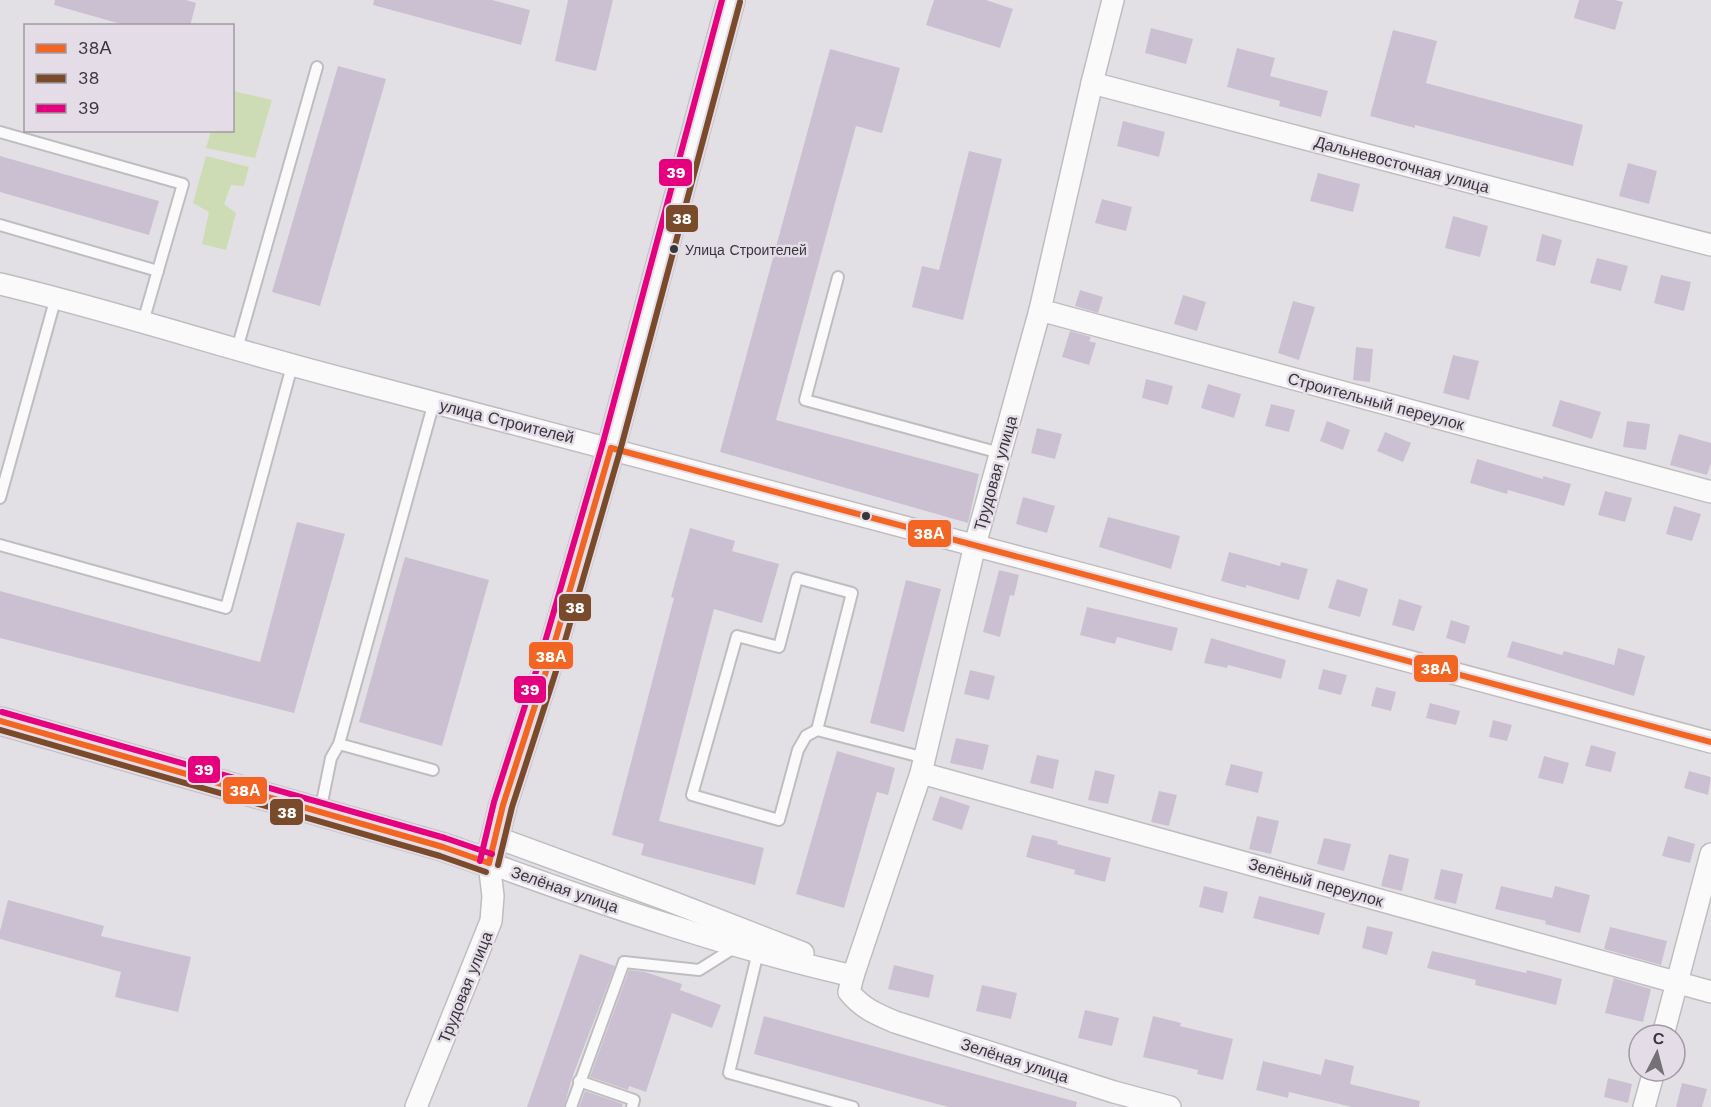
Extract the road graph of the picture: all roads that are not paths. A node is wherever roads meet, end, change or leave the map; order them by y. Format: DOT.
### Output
graph roads {
  1 [pos="731,0"];
  2 [pos="1113,0"];
  3 [pos="317,67"];
  4 [pos="1092,82"];
  5 [pos="0,132"];
  6 [pos="0,225"];
  7 [pos="1711,245"];
  8 [pos="158,271"];
  9 [pos="838,277"];
  10 [pos="0,284"];
  11 [pos="56,297"];
  12 [pos="1040,310"];
  13 [pos="143,322"];
  14 [pos="237,349"];
  15 [pos="292,366"];
  16 [pos="434,402"];
  17 [pos="611,448"];
  18 [pos="1000,453"];
  19 [pos="1711,492"];
  20 [pos="0,498"];
  21 [pos="0,545"];
  22 [pos="975,545"];
  23 [pos="0,721"];
  24 [pos="817,730"];
  25 [pos="1711,742"];
  26 [pos="339,744"];
  27 [pos="923,765"];
  28 [pos="433,770"];
  29 [pos="320,812"];
  30 [pos="492,850"];
  31 [pos="1711,854"];
  32 [pos="738,945"];
  33 [pos="758,952"];
  34 [pos="853,976"];
  35 [pos="1677,983"];
  36 [pos="1711,992"];
  37 [pos="1667,1023"];
  38 [pos="579,1081"];
  39 [pos="1651,1083"];
  40 [pos="1120,1100"];
  41 [pos="416,1107"];
  42 [pos="571,1107"];
  43 [pos="632,1107"];
  44 [pos="853,1107"];
  45 [pos="1170,1107"];
  46 [pos="1644,1107"];
  1 -- 17 [label="street, Трудовая улица"];
  2 -- 4 [label="street, Трудовая улица"];
  3 -- 14 [label="lane"];
  4 -- 7 [label="street, Дальневосточная улица"];
  4 -- 12 [label="street, Трудовая улица"];
  5 -- 8 [label="lane"];
  6 -- 8 [label="lane"];
  8 -- 13 [label="lane"];
  9 -- 18 [label="lane"];
  10 -- 11 [label="street, улица Строителей"];
  11 -- 13 [label="street, улица Строителей"];
  11 -- 20 [label="lane"];
  12 -- 18 [label="street, Трудовая улица"];
  12 -- 19 [label="street, Строительный переулок"];
  13 -- 14 [label="street, улица Строителей"];
  14 -- 15 [label="street, улица Строителей"];
  15 -- 16 [label="street, улица Строителей"];
  15 -- 21 [label="lane"];
  16 -- 17 [label="street, улица Строителей"];
  16 -- 26 [label="lane"];
  17 -- 22 [label="street, улица Строителей"];
  17 -- 30 [label="street, Трудовая улица"];
  18 -- 22 [label="street, Трудовая улица"];
  22 -- 25 [label="street, улица Строителей"];
  22 -- 27 [label="street, Трудовая улица"];
  23 -- 29 [label="street, Зелёная улица"];
  24 -- 24 [label="lane"];
  24 -- 27 [label="lane"];
  26 -- 28 [label="lane"];
  26 -- 29 [label="lane"];
  27 -- 34 [label="street, Трудовая улица"];
  27 -- 35 [label="street, Зелёный переулок"];
  29 -- 30 [label="street, Зелёная улица"];
  30 -- 32 [label="street, Зелёная улица"];
  30 -- 34 [label="street, Зелёная улица"];
  30 -- 41 [label="street, Трудовая улица"];
  31 -- 35 [label="street"];
  32 -- 33 [label="street, Зелёная улица"];
  32 -- 38 [label="lane"];
  33 -- 34 [label="street, Зелёная улица"];
  33 -- 44 [label="lane"];
  34 -- 40 [label="street, Зелёная улица"];
  35 -- 36 [label="street, Зелёный переулок"];
  35 -- 37 [label="street"];
  38 -- 42 [label="lane"];
  38 -- 43 [label="lane"];
  39 -- 46 [label="street"];
  40 -- 45 [label="street, Зелёная улица"];
}
